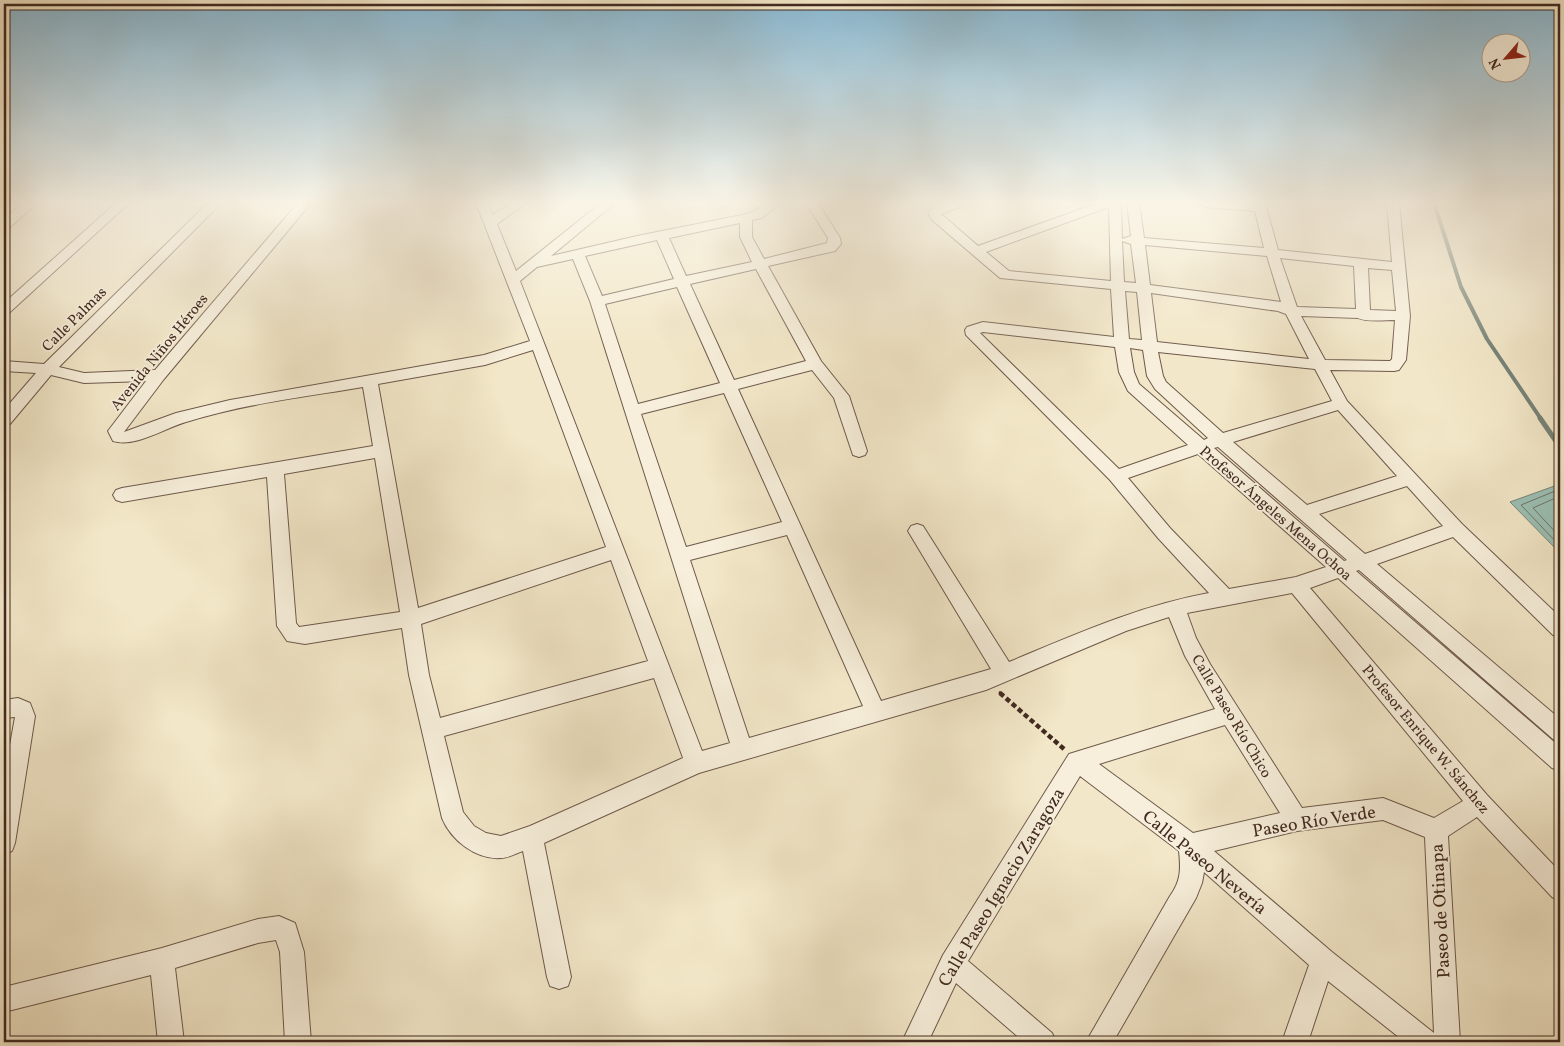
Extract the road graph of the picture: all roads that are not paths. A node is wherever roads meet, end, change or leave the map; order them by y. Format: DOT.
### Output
graph roads {
  1 [pos="68,252"];
  2 [pos="166,252"];
  3 [pos="264,252"];
  4 [pos="501,252"];
  5 [pos="549,252"];
  6 [pos="588,252"];
  7 [pos="668,252"];
  8 [pos="754,252"];
  9 [pos="816,252"];
  10 [pos="977,252"];
  11 [pos="1116,252"];
  12 [pos="1139,252"];
  13 [pos="1259,252"];
  14 [pos="1397,252"];
  15 [pos="1272,253"];
  16 [pos="578,254"];
  17 [pos="1361,262"];
  18 [pos="534,264"];
  19 [pos="760,264"];
  20 [pos="1398,267"];
  21 [pos="512,281"];
  22 [pos="682,283"];
  23 [pos="1118,286"];
  24 [pos="1143,288"];
  25 [pos="597,301"];
  26 [pos="4,310"];
  27 [pos="1291,311"];
  28 [pos="1363,316"];
  29 [pos="1403,316"];
  30 [pos="1122,342"];
  31 [pos="538,343"];
  32 [pos="1150,346"];
  33 [pos="815,364"];
  34 [pos="1321,365"];
  35 [pos="4,366"];
  36 [pos="48,369"];
  37 [pos="159,375"];
  38 [pos="370,382"];
  39 [pos="729,387"];
  40 [pos="1341,404"];
  41 [pos="632,411"];
  42 [pos="4,420"];
  43 [pos="1220,440"];
  44 [pos="1200,447"];
  45 [pos="859,451"];
  46 [pos="382,452"];
  47 [pos="275,469"];
  48 [pos="1116,476"];
  49 [pos="1409,479"];
  50 [pos="122,495"];
  51 [pos="1305,512"];
  52 [pos="791,526"];
  53 [pos="1456,529"];
  54 [pos="916,532"];
  55 [pos="616,551"];
  56 [pos="679,556"];
  57 [pos="1363,561"];
  58 [pos="1340,569"];
  59 [pos="1296,585"];
  60 [pos="1226,599"];
  61 [pos="1176,607"];
  62 [pos="410,619"];
  63 [pos="1560,629"];
  64 [pos="660,666"];
  65 [pos="996,677"];
  66 [pos="4,709"];
  67 [pos="876,713"];
  68 [pos="1229,714"];
  69 [pos="432,730"];
  70 [pos="1560,732"];
  71 [pos="742,749"];
  72 [pos="1077,761"];
  73 [pos="1560,761"];
  74 [pos="696,763"];
  75 [pos="1479,803"];
  76 [pos="7,813"];
  77 [pos="1297,820"];
  78 [pos="1436,830"];
  79 [pos="532,837"];
  80 [pos="4,843"];
  81 [pos="1190,845"];
  82 [pos="1560,890"];
  83 [pos="162,960"];
  84 [pos="1323,960"];
  85 [pos="952,964"];
  86 [pos="559,977"];
  87 [pos="4,1000"];
  88 [pos="171,1042"];
  89 [pos="298,1042"];
  90 [pos="915,1042"];
  91 [pos="1043,1042"];
  92 [pos="1099,1042"];
  93 [pos="1296,1042"];
  94 [pos="1425,1042"];
  95 [pos="1447,1042"];
  1 -- 26 [label="street"];
  2 -- 36 [label="street, Calle Palmas"];
  3 -- 37 [label="street, Avenida Niños Héroes"];
  4 -- 21 [label="street"];
  5 -- 18 [label="street"];
  6 -- 16 [label="street"];
  7 -- 22 [label="street"];
  8 -- 19 [label="street"];
  9 -- 19 [label="street"];
  10 -- 23 [label="street"];
  11 -- 23 [label="street, Profesor Ángeles Mena Ochoa"];
  12 -- 24 [label="street, Profesor Ángeles Mena Ochoa"];
  13 -- 15 [label="street"];
  14 -- 20 [label="street"];
  15 -- 17 [label="street"];
  15 -- 27 [label="street"];
  16 -- 18 [label="street"];
  16 -- 25 [label="street"];
  17 -- 20 [label="street"];
  17 -- 28 [label="street"];
  18 -- 21 [label="street"];
  19 -- 22 [label="street"];
  19 -- 33 [label="street"];
  20 -- 29 [label="street"];
  21 -- 31 [label="street"];
  22 -- 25 [label="street"];
  22 -- 39 [label="street"];
  23 -- 24 [label="street"];
  23 -- 30 [label="street, Profesor Ángeles Mena Ochoa"];
  24 -- 27 [label="street"];
  24 -- 32 [label="street, Profesor Ángeles Mena Ochoa"];
  25 -- 41 [label="street"];
  27 -- 28 [label="street"];
  27 -- 34 [label="street"];
  28 -- 29 [label="street"];
  29 -- 34 [label="street"];
  30 -- 32 [label="street"];
  30 -- 44 [label="street, Profesor Ángeles Mena Ochoa"];
  30 -- 48 [label="street"];
  31 -- 38 [label="street"];
  31 -- 55 [label="street"];
  32 -- 34 [label="street"];
  32 -- 43 [label="street, Profesor Ángeles Mena Ochoa"];
  33 -- 39 [label="street"];
  33 -- 45 [label="street"];
  34 -- 40 [label="street"];
  35 -- 36 [label="street"];
  36 -- 37 [label="street"];
  36 -- 42 [label="street, Calle Palmas"];
  37 -- 38 [label="street, Avenida Niños Héroes"];
  38 -- 46 [label="street"];
  39 -- 41 [label="street"];
  39 -- 52 [label="street"];
  40 -- 43 [label="street"];
  40 -- 49 [label="street"];
  41 -- 56 [label="street"];
  43 -- 44 [label="street"];
  43 -- 51 [label="street, Profesor Ángeles Mena Ochoa"];
  44 -- 48 [label="street"];
  44 -- 58 [label="street, Profesor Ángeles Mena Ochoa"];
  46 -- 47 [label="street"];
  46 -- 62 [label="street"];
  47 -- 50 [label="street"];
  47 -- 62 [label="street"];
  48 -- 60 [label="street"];
  49 -- 51 [label="street"];
  49 -- 53 [label="street"];
  51 -- 57 [label="street, Profesor Ángeles Mena Ochoa"];
  52 -- 56 [label="street"];
  52 -- 67 [label="street"];
  53 -- 57 [label="street"];
  53 -- 63 [label="street"];
  54 -- 65 [label="street"];
  55 -- 62 [label="street"];
  55 -- 64 [label="street"];
  56 -- 71 [label="street"];
  57 -- 58 [label="street"];
  57 -- 70 [label="street, Profesor Ángeles Mena Ochoa"];
  58 -- 59 [label="street"];
  58 -- 73 [label="street, Profesor Ángeles Mena Ochoa"];
  59 -- 60 [label="street"];
  59 -- 75 [label="street, Profesor Enrique W. Sánchez"];
  60 -- 61 [label="street"];
  61 -- 65 [label="street"];
  61 -- 68 [label="street, Calle Paseo Río Chico"];
  62 -- 69 [label="street"];
  64 -- 69 [label="street"];
  64 -- 74 [label="street"];
  65 -- 67 [label="street"];
  66 -- 76 [label="street"];
  67 -- 71 [label="street"];
  68 -- 72 [label="street"];
  68 -- 77 [label="street, Calle Paseo Río Chico"];
  69 -- 79 [label="street"];
  71 -- 74 [label="street"];
  72 -- 81 [label="street, Calle Paseo Nevería"];
  72 -- 85 [label="street, Calle Paseo Ignacio Zaragoza"];
  74 -- 79 [label="street"];
  75 -- 78 [label="street, Paseo de Otinapa"];
  75 -- 82 [label="street, Profesor Enrique W. Sánchez"];
  76 -- 80 [label="street"];
  77 -- 78 [label="street, Paseo Río Verde"];
  77 -- 81 [label="street, Paseo Río Verde"];
  78 -- 95 [label="street, Paseo de Otinapa"];
  79 -- 86 [label="street"];
  81 -- 84 [label="street, Calle Paseo Nevería"];
  81 -- 92 [label="street"];
  83 -- 87 [label="street"];
  83 -- 88 [label="street"];
  83 -- 89 [label="street"];
  84 -- 93 [label="street"];
  84 -- 94 [label="street, Calle Paseo Nevería"];
  85 -- 90 [label="street, Calle Paseo Ignacio Zaragoza"];
  85 -- 91 [label="street"];
}
